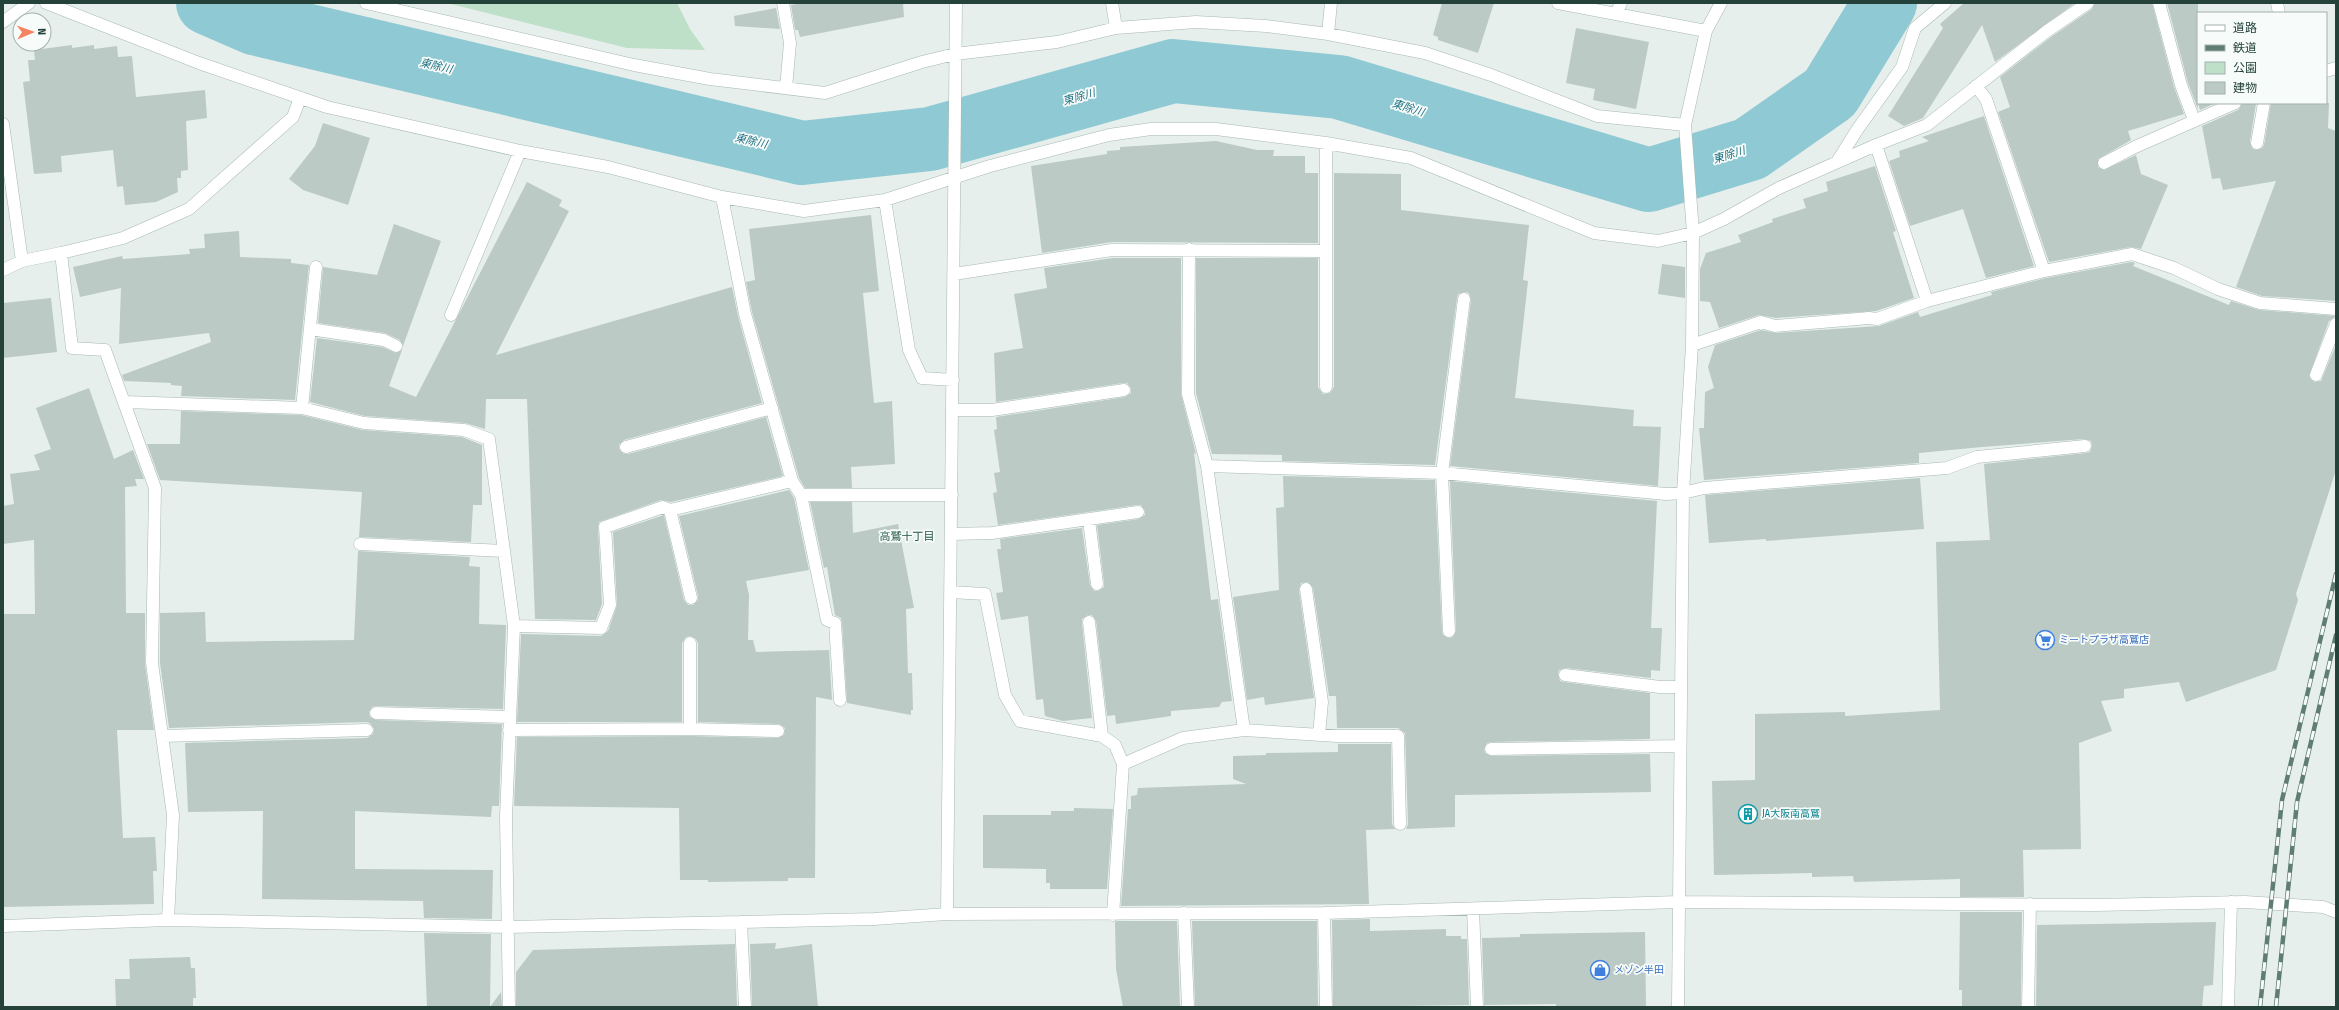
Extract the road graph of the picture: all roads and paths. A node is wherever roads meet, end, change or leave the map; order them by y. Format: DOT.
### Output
graph roads {
  1 [pos="29,3"];
  2 [pos="46,3"];
  3 [pos="366,3"];
  4 [pos="783,3"];
  5 [pos="956,3"];
  6 [pos="1112,3"];
  7 [pos="1331,3"];
  8 [pos="1558,3"];
  9 [pos="1721,3"];
  10 [pos="1945,3"];
  11 [pos="2088,3"];
  12 [pos="2159,3"];
  13 [pos="1619,8"];
  14 [pos="3,22"];
  15 [pos="1116,28"];
  16 [pos="1706,31"];
  17 [pos="1328,34"];
  18 [pos="955,54"];
  19 [pos="1976,86"];
  20 [pos="786,88"];
  21 [pos="300,98"];
  22 [pos="2233,104"];
  23 [pos="2264,104"];
  24 [pos="2194,120"];
  25 [pos="3,124"];
  26 [pos="1685,125"];
  27 [pos="2258,143"];
  28 [pos="1326,144"];
  29 [pos="1876,145"];
  30 [pos="520,151"];
  31 [pos="1837,162"];
  32 [pos="2104,163"];
  33 [pos="956,177"];
  34 [pos="722,197"];
  35 [pos="885,200"];
  36 [pos="9,209"];
  37 [pos="1693,233"];
  38 [pos="1189,249"];
  39 [pos="1326,251"];
  40 [pos="61,253"];
  41 [pos="22,261"];
  42 [pos="316,267"];
  43 [pos="3,270"];
  44 [pos="2044,271"];
  45 [pos="954,274"];
  46 [pos="1464,298"];
  47 [pos="1927,301"];
  48 [pos="2336,309"];
  49 [pos="451,315"];
  50 [pos="2336,324"];
  51 [pos="310,329"];
  52 [pos="1692,344"];
  53 [pos="396,346"];
  54 [pos="2316,375"];
  55 [pos="953,380"];
  56 [pos="1326,387"];
  57 [pos="1124,390"];
  58 [pos="125,402"];
  59 [pos="302,408"];
  60 [pos="772,408"];
  61 [pos="953,410"];
  62 [pos="2085,446"];
  63 [pos="626,447"];
  64 [pos="1207,466"];
  65 [pos="1442,473"];
  66 [pos="792,481"];
  67 [pos="1684,493"];
  68 [pos="802,495"];
  69 [pos="952,495"];
  70 [pos="670,510"];
  71 [pos="1138,512"];
  72 [pos="1089,520"];
  73 [pos="952,534"];
  74 [pos="360,544"];
  75 [pos="504,551"];
  76 [pos="1097,584"];
  77 [pos="1306,589"];
  78 [pos="951,592"];
  79 [pos="691,598"];
  80 [pos="1089,622"];
  81 [pos="514,626"];
  82 [pos="1449,631"];
  83 [pos="690,643"];
  84 [pos="1565,674"];
  85 [pos="1681,687"];
  86 [pos="840,700"];
  87 [pos="376,713"];
  88 [pos="509,717"];
  89 [pos="690,729"];
  90 [pos="368,730"];
  91 [pos="509,730"];
  92 [pos="1244,730"];
  93 [pos="778,731"];
  94 [pos="1319,735"];
  95 [pos="163,736"];
  96 [pos="1102,736"];
  97 [pos="1680,746"];
  98 [pos="1491,749"];
  99 [pos="1123,764"];
  100 [pos="1400,824"];
  101 [pos="1679,902"];
  102 [pos="2231,902"];
  103 [pos="2030,904"];
  104 [pos="1473,909"];
  105 [pos="2336,912"];
  106 [pos="1184,913"];
  107 [pos="1324,913"];
  108 [pos="946,914"];
  109 [pos="1113,915"];
  110 [pos="168,920"];
  111 [pos="740,922"];
  112 [pos="3,926"];
  113 [pos="507,927"];
  114 [pos="509,1007"];
  115 [pos="745,1007"];
  116 [pos="1188,1007"];
  117 [pos="1326,1007"];
  118 [pos="1477,1007"];
  119 [pos="1678,1007"];
  120 [pos="2028,1007"];
  121 [pos="2228,1007"];
  1 -- 14 [label="street"];
  2 -- 21 [label="street"];
  3 -- 20 [label="street"];
  4 -- 20 [label="street"];
  5 -- 18 [label="street"];
  6 -- 15 [label="street"];
  7 -- 17 [label="street"];
  8 -- 13 [label="street"];
  9 -- 16 [label="street"];
  10 -- 31 [label="street"];
  11 -- 19 [label="street"];
  12 -- 24 [label="street"];
  13 -- 16 [label="street"];
  15 -- 17 [label="street"];
  15 -- 18 [label="street"];
  16 -- 26 [label="street"];
  17 -- 26 [label="street"];
  18 -- 20 [label="street"];
  18 -- 33 [label="street"];
  19 -- 29 [label="street"];
  19 -- 44 [label="street"];
  21 -- 30 [label="street"];
  21 -- 40 [label="street"];
  22 -- 24 [label="street"];
  23 -- 27 [label="street"];
  24 -- 32 [label="street"];
  25 -- 36 [label="street"];
  26 -- 37 [label="street"];
  28 -- 33 [label="street"];
  28 -- 37 [label="street"];
  28 -- 39 [label="street"];
  29 -- 31 [label="street"];
  29 -- 47 [label="street"];
  30 -- 34 [label="street"];
  30 -- 49 [label="street"];
  31 -- 37 [label="street"];
  33 -- 35 [label="street"];
  33 -- 45 [label="street"];
  34 -- 35 [label="street"];
  34 -- 60 [label="street"];
  35 -- 55 [label="street"];
  36 -- 41 [label="street"];
  37 -- 52 [label="street"];
  38 -- 39 [label="street"];
  38 -- 45 [label="street"];
  38 -- 64 [label="street"];
  39 -- 56 [label="street"];
  40 -- 41 [label="street"];
  40 -- 58 [label="street"];
  41 -- 43 [label="street"];
  42 -- 51 [label="street"];
  44 -- 47 [label="street"];
  44 -- 48 [label="street"];
  45 -- 55 [label="street"];
  46 -- 65 [label="street"];
  47 -- 52 [label="street"];
  50 -- 54 [label="street"];
  51 -- 53 [label="street"];
  51 -- 59 [label="street"];
  52 -- 67 [label="street"];
  55 -- 61 [label="street"];
  57 -- 61 [label="street"];
  58 -- 59 [label="street"];
  58 -- 95 [label="street"];
  59 -- 75 [label="street"];
  60 -- 63 [label="street"];
  60 -- 66 [label="street"];
  61 -- 69 [label="street"];
  62 -- 67 [label="street"];
  64 -- 65 [label="street"];
  64 -- 92 [label="street"];
  65 -- 67 [label="street"];
  65 -- 82 [label="street"];
  66 -- 68 [label="street"];
  66 -- 70 [label="street"];
  67 -- 85 [label="street"];
  68 -- 69 [label="street"];
  68 -- 86 [label="street"];
  69 -- 73 [label="street"];
  70 -- 79 [label="street"];
  70 -- 81 [label="street"];
  71 -- 72 [label="street"];
  72 -- 73 [label="street"];
  72 -- 76 [label="street"];
  73 -- 78 [label="street"];
  74 -- 75 [label="street"];
  75 -- 81 [label="street"];
  77 -- 94 [label="street"];
  78 -- 96 [label="street"];
  78 -- 108 [label="street"];
  80 -- 96 [label="street"];
  81 -- 88 [label="street"];
  83 -- 89 [label="street"];
  84 -- 85 [label="street"];
  85 -- 97 [label="street"];
  87 -- 88 [label="street"];
  88 -- 91 [label="street"];
  89 -- 91 [label="street"];
  89 -- 93 [label="street"];
  90 -- 95 [label="street"];
  91 -- 113 [label="street"];
  92 -- 94 [label="street"];
  92 -- 99 [label="street"];
  94 -- 100 [label="street"];
  95 -- 110 [label="street"];
  96 -- 99 [label="street"];
  97 -- 98 [label="street"];
  97 -- 101 [label="street"];
  99 -- 109 [label="street"];
  101 -- 103 [label="street"];
  101 -- 104 [label="street"];
  101 -- 119 [label="street"];
  102 -- 103 [label="street"];
  102 -- 105 [label="street"];
  102 -- 121 [label="street"];
  103 -- 120 [label="street"];
  104 -- 107 [label="street"];
  104 -- 118 [label="street"];
  106 -- 107 [label="street"];
  106 -- 109 [label="street"];
  106 -- 116 [label="street"];
  107 -- 117 [label="street"];
  108 -- 109 [label="street"];
  108 -- 111 [label="street"];
  110 -- 112 [label="street"];
  110 -- 113 [label="street"];
  111 -- 113 [label="street"];
  111 -- 115 [label="street"];
  113 -- 114 [label="street"];
}
